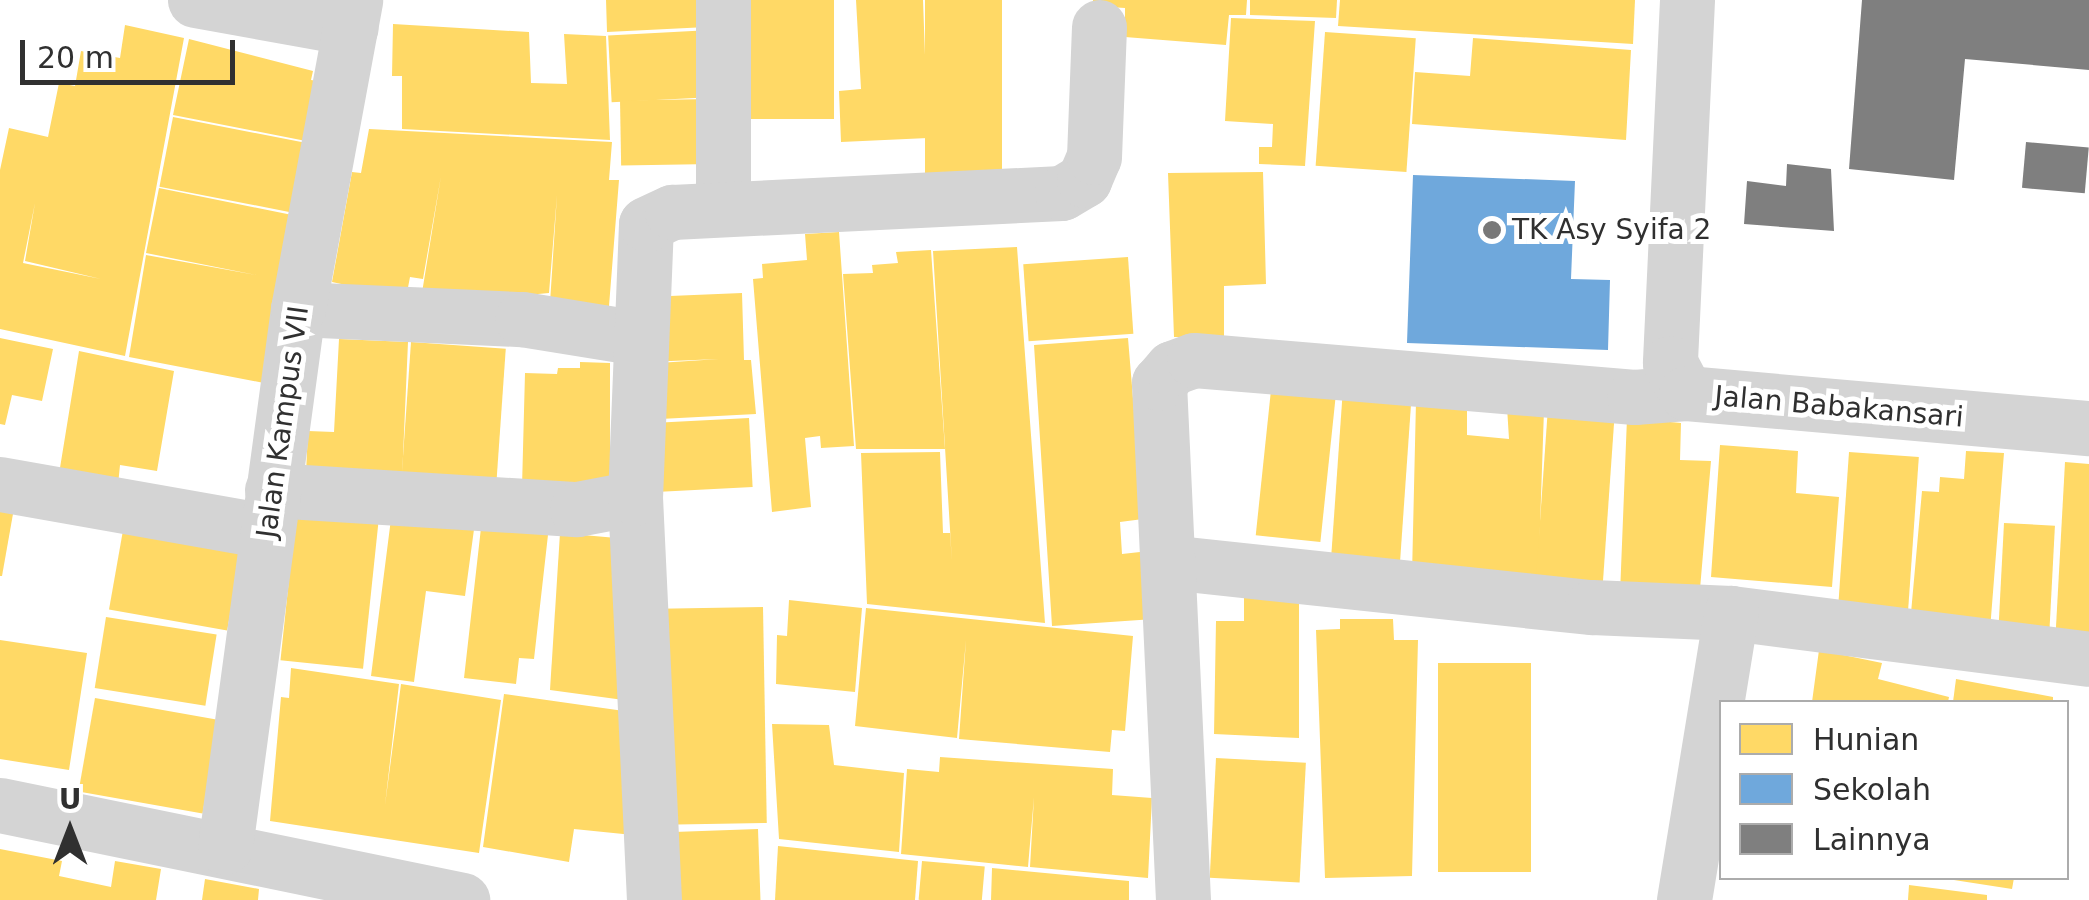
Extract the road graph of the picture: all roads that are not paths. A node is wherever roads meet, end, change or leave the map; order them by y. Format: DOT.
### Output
graph roads {
  1 [pos="195,0"];
  2 [pos="723,0"];
  3 [pos="1687,0"];
  4 [pos="353,14"];
  5 [pos="1098,27"];
  6 [pos="723,209"];
  7 [pos="298,309"];
  8 [pos="639,338"];
  9 [pos="1686,393"];
  10 [pos="2089,428"];
  11 [pos="0,484"];
  12 [pos="635,498"];
  13 [pos="270,510"];
  14 [pos="1168,562"];
  15 [pos="1731,613"];
  16 [pos="2089,659"];
  17 [pos="0,805"];
  18 [pos="225,847"];
  19 [pos="462,900"];
  20 [pos="654,900"];
  21 [pos="1183,900"];
  22 [pos="1684,900"];
  1 -- 4 [label="street"];
  2 -- 6 [label="street"];
  3 -- 9 [label="street, Jalan Babakansari"];
  4 -- 7 [label="street, Jalan Kampus VII"];
  5 -- 6 [label="street"];
  6 -- 8 [label="street"];
  7 -- 8 [label="street"];
  7 -- 13 [label="street, Jalan Kampus VII"];
  8 -- 12 [label="street"];
  9 -- 10 [label="street, Jalan Babakansari"];
  9 -- 14 [label="street"];
  11 -- 13 [label="street"];
  12 -- 13 [label="street"];
  12 -- 20 [label="street"];
  13 -- 18 [label="street, Jalan Kampus VII"];
  14 -- 15 [label="street"];
  14 -- 21 [label="street"];
  15 -- 16 [label="street"];
  15 -- 22 [label="street"];
  17 -- 18 [label="street"];
  18 -- 19 [label="street"];
}
